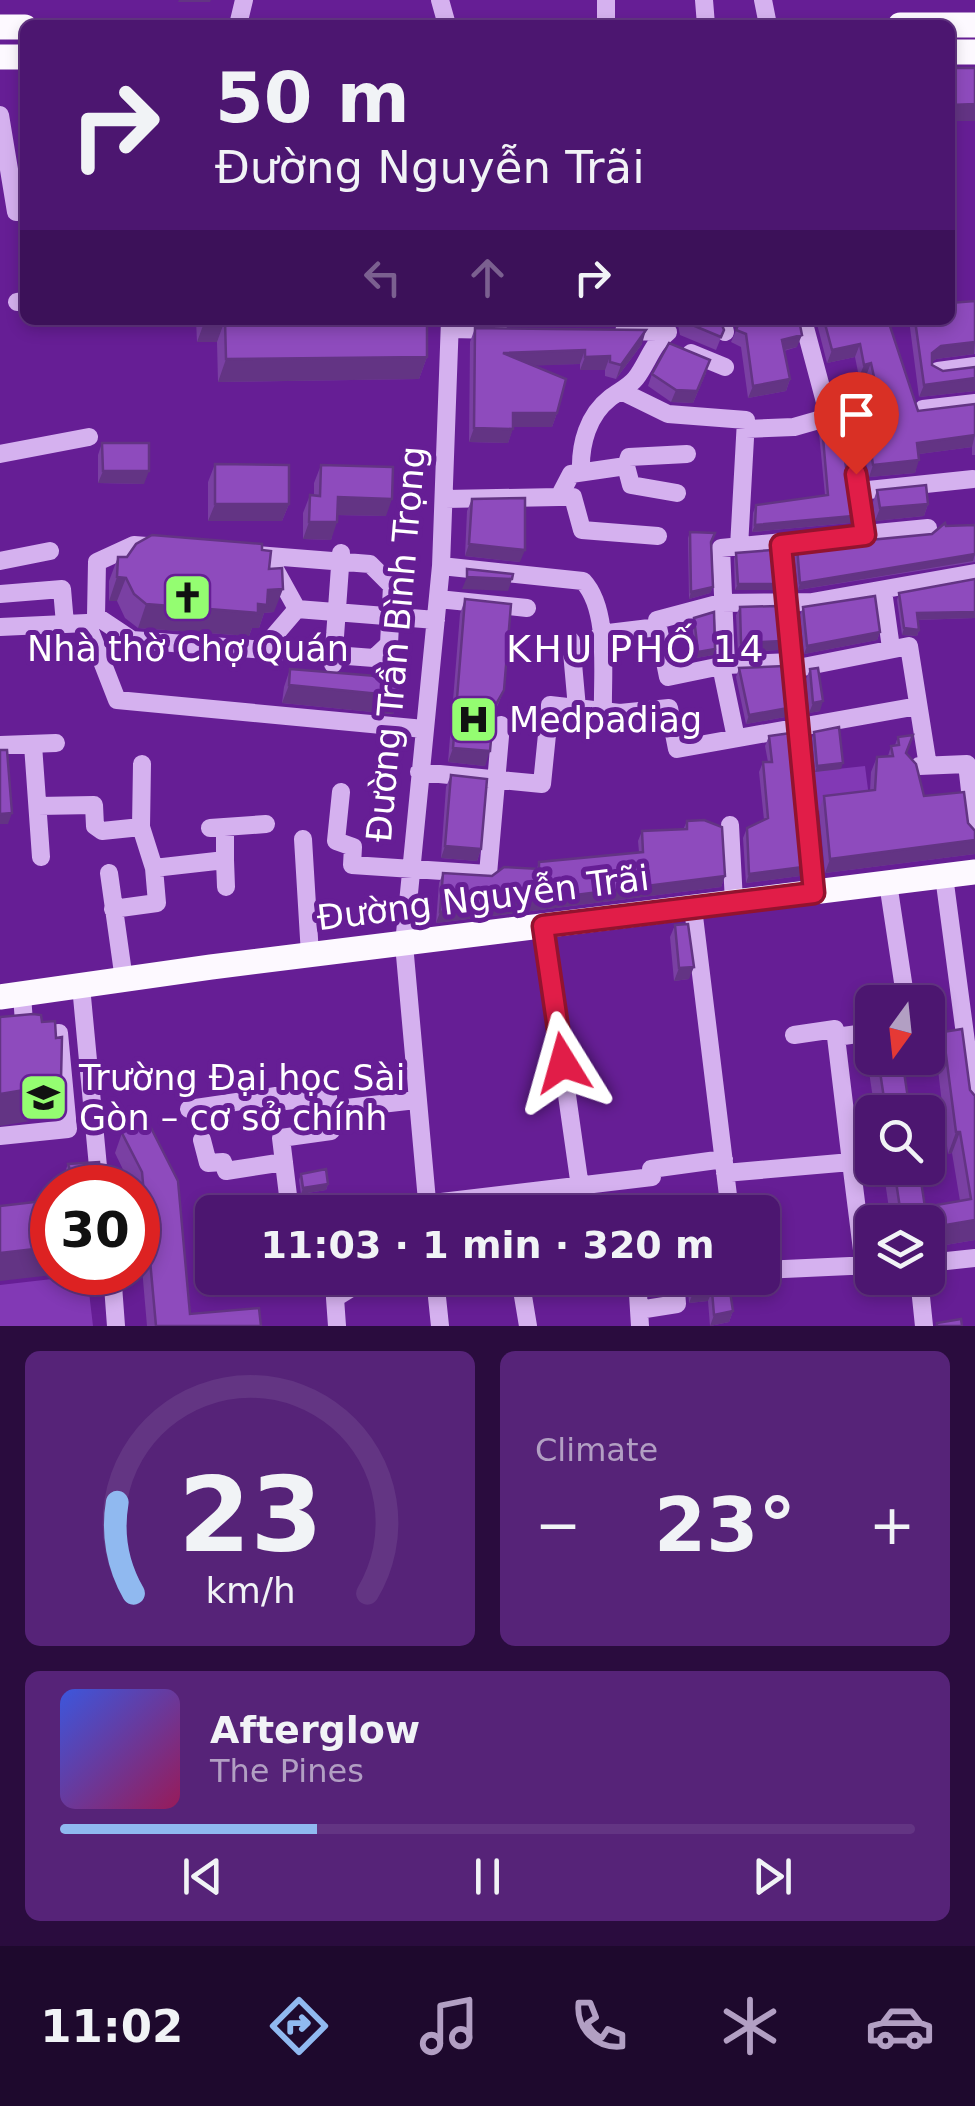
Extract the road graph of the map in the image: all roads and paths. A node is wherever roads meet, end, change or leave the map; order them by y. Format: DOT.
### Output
graph roads {
  1 [pos="0,116"];
  2 [pos="16,212"];
  3 [pos="450,325"];
  4 [pos="609,325"];
  5 [pos="804,325"];
  6 [pos="517,330"];
  7 [pos="666,330"];
  8 [pos="975,366"];
  9 [pos="725,367"];
  10 [pos="938,371"];
  11 [pos="621,391"];
  12 [pos="975,403"];
  13 [pos="923,409"];
  14 [pos="829,418"];
  15 [pos="746,430"];
  16 [pos="89,438"];
  17 [pos="0,454"];
  18 [pos="687,454"];
  19 [pos="626,466"];
  20 [pos="581,471"];
  21 [pos="972,479"];
  22 [pos="859,491"];
  23 [pos="677,493"];
  24 [pos="558,498"];
  25 [pos="445,500"];
  26 [pos="928,528"];
  27 [pos="865,535"];
  28 [pos="658,536"];
  29 [pos="781,545"];
  30 [pos="738,547"];
  31 [pos="50,551"];
  32 [pos="268,555"];
  33 [pos="340,558"];
  34 [pos="0,561"];
  35 [pos="440,566"];
  36 [pos="975,573"];
  37 [pos="883,591"];
  38 [pos="0,594"];
  39 [pos="438,600"];
  40 [pos="721,603"];
  41 [pos="788,604"];
  42 [pos="527,608"];
  43 [pos="297,609"];
  44 [pos="337,612"];
  45 [pos="391,616"];
  46 [pos="91,619"];
  47 [pos="436,620"];
  48 [pos="65,624"];
  49 [pos="658,627"];
  50 [pos="0,628"];
  51 [pos="600,634"];
  52 [pos="571,641"];
  53 [pos="900,647"];
  54 [pos="261,651"];
  55 [pos="334,660"];
  56 [pos="723,666"];
  57 [pos="792,666"];
  58 [pos="918,706"];
  59 [pos="577,708"];
  60 [pos="603,711"];
  61 [pos="501,725"];
  62 [pos="798,727"];
  63 [pos="424,729"];
  64 [pos="736,738"];
  65 [pos="56,743"];
  66 [pos="0,745"];
  67 [pos="33,745"];
  68 [pos="142,764"];
  69 [pos="420,772"];
  70 [pos="496,780"];
  71 [pos="972,780"];
  72 [pos="341,792"];
  73 [pos="38,806"];
  74 [pos="266,824"];
  75 [pos="729,825"];
  76 [pos="142,827"];
  77 [pos="975,835"];
  78 [pos="303,838"];
  79 [pos="42,857"];
  80 [pos="226,860"];
  81 [pos="154,868"];
  82 [pos="410,869"];
  83 [pos="108,872"];
  84 [pos="975,872"];
  85 [pos="944,876"];
  86 [pos="888,883"];
  87 [pos="226,887"];
  88 [pos="814,893"];
  89 [pos="734,902"];
  90 [pos="692,908"];
  91 [pos="113,910"];
  92 [pos="543,926"];
  93 [pos="404,944"];
  94 [pos="310,955"];
  95 [pos="124,980"];
  96 [pos="903,985"];
  97 [pos="81,986"];
  98 [pos="11,996"];
  99 [pos="855,1034"];
  100 [pos="794,1035"];
  101 [pos="836,1037"];
  102 [pos="416,1100"];
  103 [pos="276,1102"];
  104 [pos="189,1109"];
  105 [pos="329,1110"];
  106 [pos="975,1110"];
  107 [pos="0,1136"];
  108 [pos="281,1138"];
  109 [pos="202,1140"];
  110 [pos="284,1162"];
  111 [pos="851,1162"];
  112 [pos="98,1165"];
  113 [pos="725,1166"];
  114 [pos="580,1186"];
  115 [pos="288,1195"];
  116 [pos="426,1195"];
  117 [pos="521,1195"];
  118 [pos="728,1195"];
  119 [pos="858,1205"];
  120 [pos="975,1258"];
  121 [pos="945,1261"];
  122 [pos="855,1266"];
  123 [pos="780,1269"];
  124 [pos="114,1295"];
  125 [pos="338,1295"];
  126 [pos="440,1295"];
  127 [pos="523,1295"];
  128 [pos="676,1295"];
  129 [pos="920,1295"];
  130 [pos="640,1318"];
  131 [pos="116,1326"];
  132 [pos="338,1326"];
  133 [pos="440,1326"];
  134 [pos="528,1326"];
  135 [pos="924,1326"];
  1 -- 2 [label="street"];
  3 -- 6 [label="street"];
  3 -- 25 [label="street, Đường Trần Bình Trọng"];
  4 -- 7 [label="street"];
  5 -- 14 [label="street"];
  7 -- 9 [label="street"];
  7 -- 11 [label="street"];
  8 -- 10 [label="street"];
  11 -- 15 [label="street"];
  11 -- 20 [label="street"];
  12 -- 13 [label="street"];
  14 -- 15 [label="street"];
  14 -- 22 [label="street"];
  15 -- 30 [label="street"];
  16 -- 17 [label="street"];
  18 -- 19 [label="street"];
  19 -- 20 [label="street"];
  19 -- 23 [label="street"];
  20 -- 24 [label="street"];
  21 -- 22 [label="street"];
  22 -- 27 [label="street"];
  24 -- 25 [label="street"];
  24 -- 28 [label="street"];
  25 -- 35 [label="street, Đường Trần Bình Trọng"];
  26 -- 27 [label="street"];
  27 -- 29 [label="street"];
  29 -- 30 [label="street"];
  29 -- 41 [label="street"];
  30 -- 40 [label="street"];
  31 -- 34 [label="street"];
  32 -- 33 [label="street"];
  32 -- 43 [label="street"];
  32 -- 46 [label="street"];
  33 -- 44 [label="street"];
  33 -- 45 [label="street"];
  35 -- 39 [label="street, Đường Trần Bình Trọng"];
  35 -- 51 [label="street"];
  36 -- 37 [label="street"];
  37 -- 41 [label="street"];
  37 -- 53 [label="street"];
  38 -- 48 [label="street"];
  39 -- 42 [label="street"];
  39 -- 47 [label="street, Đường Trần Bình Trọng"];
  40 -- 41 [label="street"];
  40 -- 49 [label="street"];
  40 -- 56 [label="street"];
  41 -- 57 [label="street"];
  43 -- 44 [label="street"];
  43 -- 54 [label="street"];
  44 -- 45 [label="street"];
  44 -- 55 [label="street"];
  45 -- 47 [label="street"];
  45 -- 55 [label="street"];
  46 -- 48 [label="street"];
  46 -- 54 [label="street"];
  46 -- 63 [label="street"];
  47 -- 63 [label="street, Đường Trần Bình Trọng"];
  48 -- 50 [label="street"];
  49 -- 51 [label="street"];
  49 -- 56 [label="street"];
  51 -- 60 [label="street"];
  52 -- 59 [label="street"];
  53 -- 57 [label="street"];
  53 -- 58 [label="street"];
  54 -- 55 [label="street"];
  56 -- 57 [label="street"];
  56 -- 64 [label="street"];
  57 -- 62 [label="street"];
  58 -- 62 [label="street"];
  58 -- 71 [label="street"];
  59 -- 60 [label="street"];
  59 -- 70 [label="street"];
  60 -- 64 [label="street"];
  61 -- 70 [label="street"];
  62 -- 64 [label="street"];
  62 -- 88 [label="street"];
  63 -- 69 [label="street, Đường Trần Bình Trọng"];
  65 -- 67 [label="street"];
  66 -- 67 [label="street"];
  67 -- 73 [label="street"];
  68 -- 76 [label="street"];
  69 -- 70 [label="street"];
  69 -- 82 [label="street, Đường Trần Bình Trọng"];
  70 -- 82 [label="street"];
  71 -- 77 [label="street"];
  72 -- 82 [label="street"];
  73 -- 76 [label="street"];
  73 -- 79 [label="street"];
  74 -- 80 [label="street"];
  75 -- 89 [label="street"];
  76 -- 81 [label="street"];
  78 -- 94 [label="street"];
  80 -- 81 [label="street"];
  80 -- 87 [label="street"];
  81 -- 91 [label="street"];
  82 -- 93 [label="street, Đường Trần Bình Trọng"];
  83 -- 91 [label="street"];
  84 -- 85 [label="main road, Đường Nguyễn Trãi"];
  85 -- 86 [label="main road, Đường Nguyễn Trãi"];
  85 -- 106 [label="street"];
  86 -- 88 [label="main road, Đường Nguyễn Trãi"];
  86 -- 96 [label="street"];
  88 -- 89 [label="main road, Đường Nguyễn Trãi"];
  89 -- 90 [label="main road, Đường Nguyễn Trãi"];
  90 -- 92 [label="main road, Đường Nguyễn Trãi"];
  90 -- 113 [label="street"];
  91 -- 95 [label="street"];
  92 -- 93 [label="main road, Đường Nguyễn Trãi"];
  92 -- 114 [label="street"];
  93 -- 94 [label="main road, Đường Nguyễn Trãi"];
  93 -- 102 [label="street, Đường Trần Bình Trọng"];
  94 -- 95 [label="main road, Đường Nguyễn Trãi"];
  95 -- 97 [label="main road, Đường Nguyễn Trãi"];
  97 -- 98 [label="main road, Đường Nguyễn Trãi"];
  97 -- 112 [label="street"];
  98 -- 107 [label="street"];
  99 -- 101 [label="street"];
  100 -- 101 [label="street"];
  101 -- 111 [label="street"];
  102 -- 105 [label="street"];
  102 -- 116 [label="street, Đường Trần Bình Trọng"];
  103 -- 104 [label="street"];
  103 -- 105 [label="street"];
  103 -- 108 [label="street"];
  105 -- 108 [label="street"];
  108 -- 110 [label="street"];
  109 -- 110 [label="street"];
  110 -- 115 [label="street"];
  111 -- 113 [label="street"];
  111 -- 119 [label="street"];
  113 -- 114 [label="street"];
  113 -- 118 [label="street"];
  114 -- 117 [label="street"];
  120 -- 121 [label="street"];
  122 -- 123 [label="street"];
  124 -- 131 [label="street"];
  125 -- 132 [label="street"];
  126 -- 133 [label="street"];
  127 -- 134 [label="street"];
  128 -- 130 [label="street"];
  129 -- 135 [label="street"];
}
